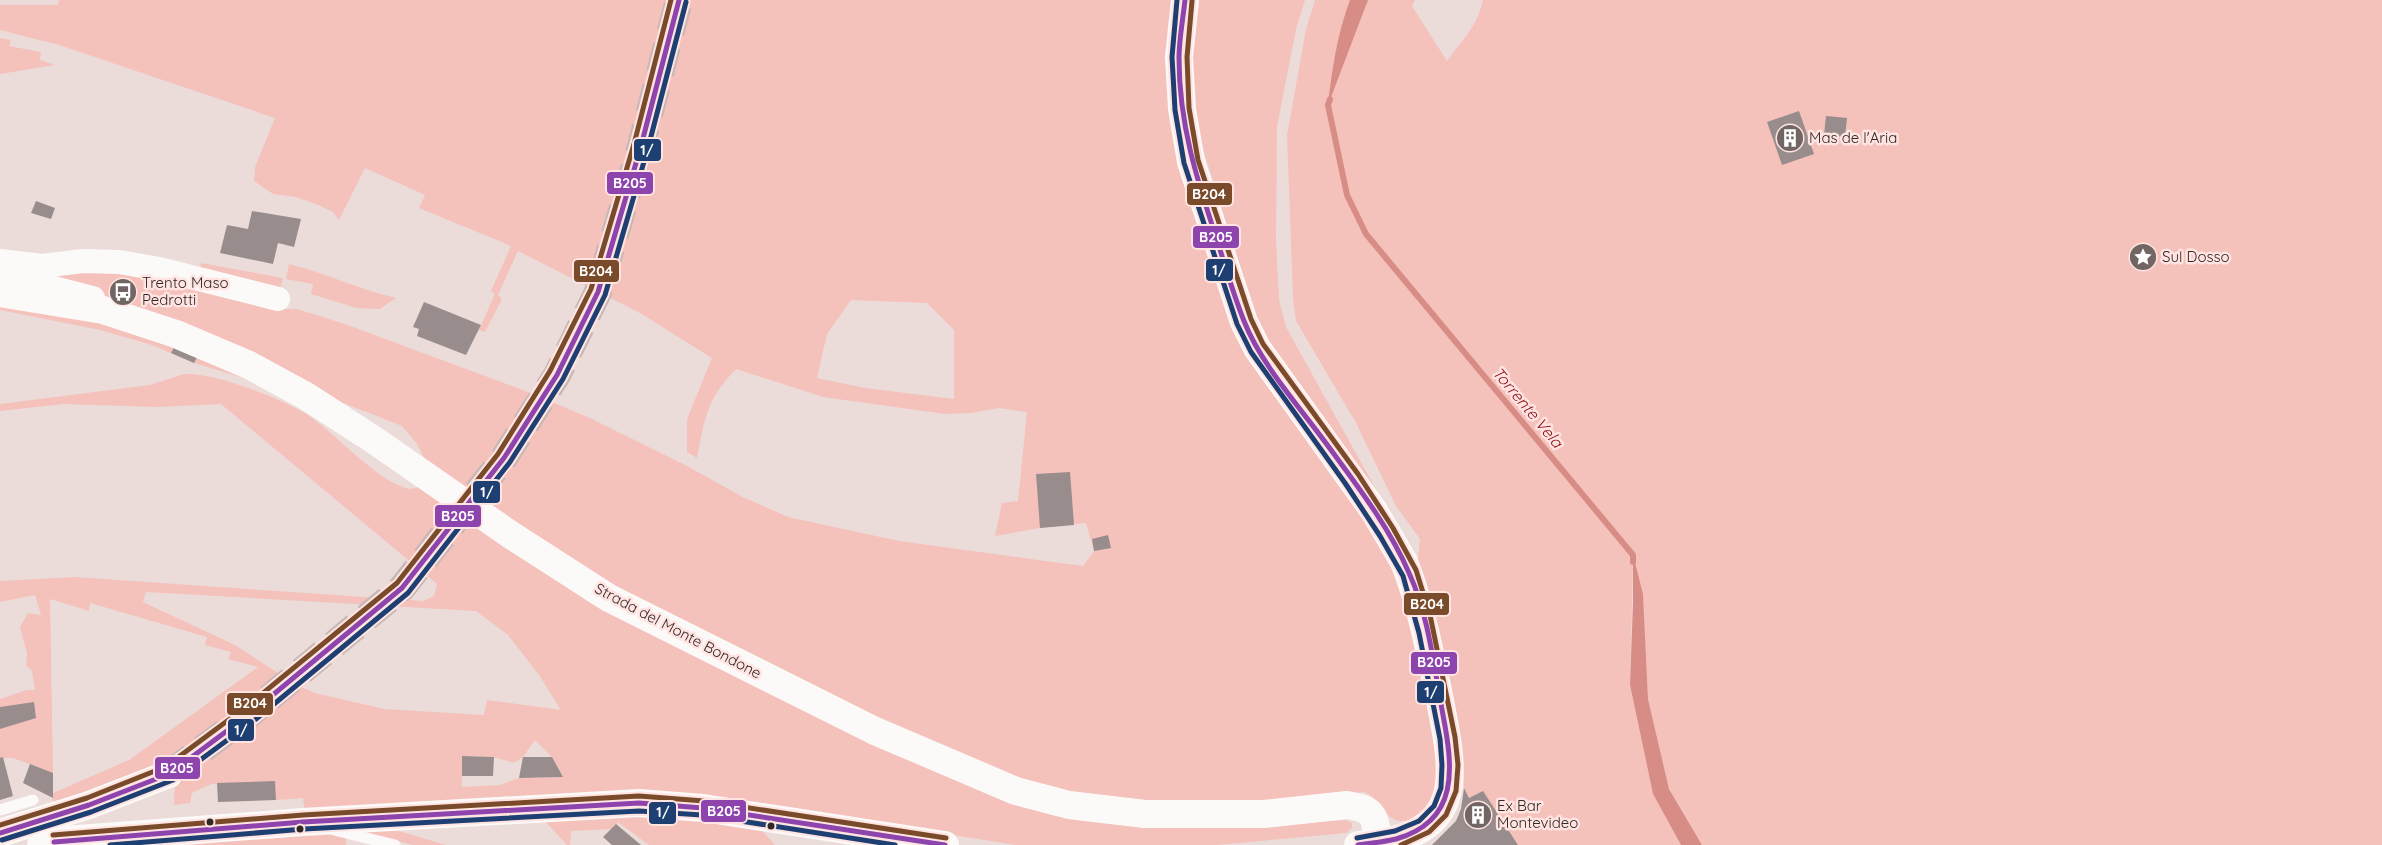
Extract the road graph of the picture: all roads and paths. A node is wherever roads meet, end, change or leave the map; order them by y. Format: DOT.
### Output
graph roads {
  1 [pos="1185,0"];
  2 [pos="0,261"];
  3 [pos="0,274"];
  4 [pos="0,293"];
  5 [pos="278,299"];
  6 [pos="103,310"];
  7 [pos="169,774"];
  8 [pos="33,800"];
  9 [pos="0,810"];
  10 [pos="303,822"];
  11 [pos="0,833"];
  12 [pos="1367,844"];
  13 [pos="41,845"];
  14 [pos="395,845"];
  15 [pos="945,845"];
  1 -- 12 [label="main road"];
  2 -- 5 [label="street"];
  3 -- 6 [label="street"];
  4 -- 6 [label="main road, Strada del Monte Bondone"];
  6 -- 12 [label="main road, Strada del Monte Bondone"];
  7 -- 11 [label="main road"];
  8 -- 9 [label="lane"];
  10 -- 13 [label="main road"];
  10 -- 14 [label="lane"];
  10 -- 15 [label="main road"];
}
